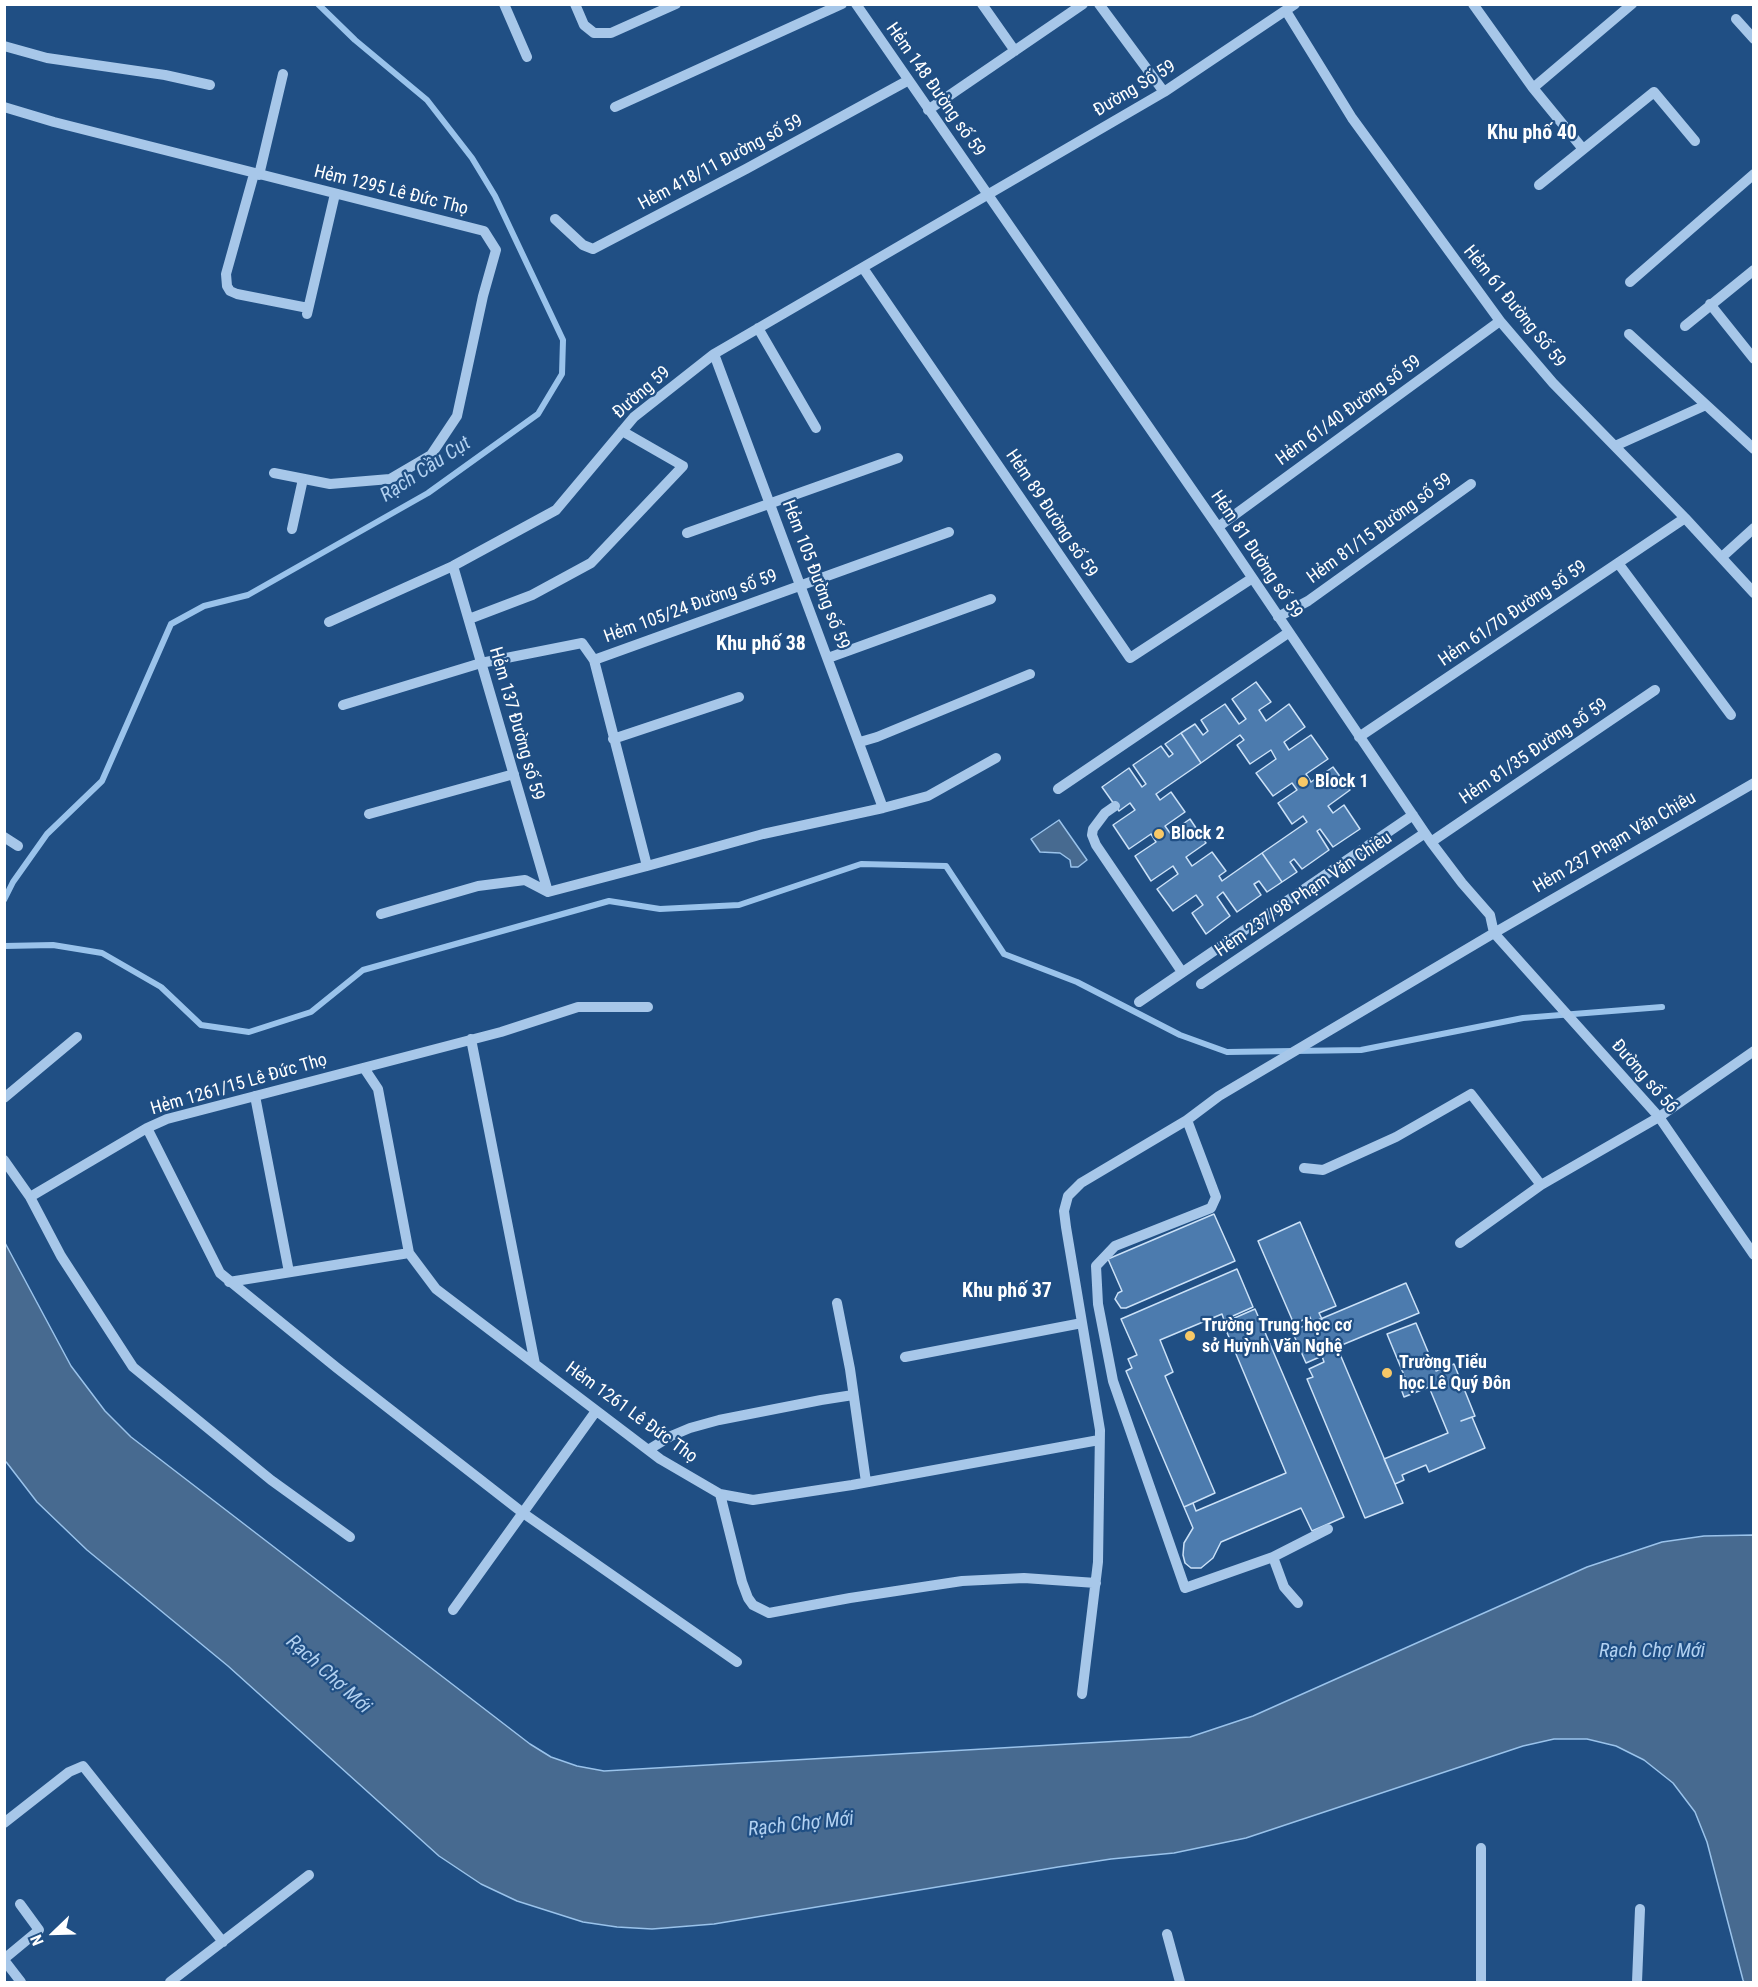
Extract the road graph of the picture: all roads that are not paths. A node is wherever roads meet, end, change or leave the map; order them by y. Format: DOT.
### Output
graph roads {
  1 [pos="504,4"];
  2 [pos="575,4"];
  3 [pos="676,4"];
  4 [pos="842,4"];
  5 [pos="856,4"];
  6 [pos="982,4"];
  7 [pos="1083,4"];
  8 [pos="1099,4"];
  9 [pos="1473,4"];
  10 [pos="1632,4"];
  11 [pos="1291,8"];
  12 [pos="1736,19"];
  13 [pos="1754,39"];
  14 [pos="4,46"];
  15 [pos="1016,51"];
  16 [pos="527,57"];
  17 [pos="283,74"];
  18 [pos="907,81"];
  19 [pos="210,86"];
  20 [pos="1533,88"];
  21 [pos="1164,92"];
  22 [pos="4,107"];
  23 [pos="615,107"];
  24 [pos="928,110"];
  25 [pos="1695,141"];
  26 [pos="1583,149"];
  27 [pos="256,174"];
  28 [pos="1754,174"];
  29 [pos="1539,185"];
  30 [pos="335,194"];
  31 [pos="989,195"];
  32 [pos="555,219"];
  33 [pos="863,268"];
  34 [pos="1754,270"];
  35 [pos="1630,282"];
  36 [pos="1710,304"];
  37 [pos="1500,321"];
  38 [pos="1685,326"];
  39 [pos="758,328"];
  40 [pos="1629,334"];
  41 [pos="714,354"];
  42 [pos="1754,359"];
  43 [pos="1707,405"];
  44 [pos="816,428"];
  45 [pos="622,431"];
  46 [pos="1615,446"];
  47 [pos="1754,448"];
  48 [pos="898,458"];
  49 [pos="274,473"];
  50 [pos="303,479"];
  51 [pos="1471,484"];
  52 [pos="770,503"];
  53 [pos="1685,518"];
  54 [pos="1218,527"];
  55 [pos="1754,528"];
  56 [pos="292,529"];
  57 [pos="949,532"];
  58 [pos="687,533"];
  59 [pos="1722,557"];
  60 [pos="1618,563"];
  61 [pos="453,566"];
  62 [pos="1251,579"];
  63 [pos="800,585"];
  64 [pos="1754,593"];
  65 [pos="991,599"];
  66 [pos="1278,617"];
  67 [pos="469,619"];
  68 [pos="328,622"];
  69 [pos="1288,633"];
  70 [pos="828,658"];
  71 [pos="594,660"];
  72 [pos="481,663"];
  73 [pos="1030,674"];
  74 [pos="1655,690"];
  75 [pos="739,697"];
  76 [pos="343,705"];
  77 [pos="1731,716"];
  78 [pos="1359,737"];
  79 [pos="613,739"];
  80 [pos="860,742"];
  81 [pos="996,759"];
  82 [pos="514,774"];
  83 [pos="1754,783"];
  84 [pos="1058,789"];
  85 [pos="1115,806"];
  86 [pos="883,808"];
  87 [pos="369,814"];
  88 [pos="1413,815"];
  89 [pos="4,837"];
  90 [pos="1428,838"];
  91 [pos="18,846"];
  92 [pos="647,866"];
  93 [pos="548,892"];
  94 [pos="381,914"];
  95 [pos="1494,933"];
  96 [pos="1182,972"];
  97 [pos="1201,984"];
  98 [pos="1139,1002"];
  99 [pos="648,1007"];
  100 [pos="77,1037"];
  101 [pos="471,1039"];
  102 [pos="1754,1051"];
  103 [pos="364,1068"];
  104 [pos="255,1096"];
  105 [pos="4,1098"];
  106 [pos="1659,1117"];
  107 [pos="1187,1120"];
  108 [pos="147,1128"];
  109 [pos="4,1160"];
  110 [pos="1304,1168"];
  111 [pos="1541,1185"];
  112 [pos="30,1197"];
  113 [pos="1460,1243"];
  114 [pos="409,1253"];
  115 [pos="1754,1255"];
  116 [pos="290,1272"];
  117 [pos="229,1282"];
  118 [pos="837,1303"];
  119 [pos="1082,1323"];
  120 [pos="905,1357"];
  121 [pos="535,1364"];
  122 [pos="853,1395"];
  123 [pos="596,1411"];
  124 [pos="1100,1440"];
  125 [pos="648,1450"];
  126 [pos="866,1482"];
  127 [pos="720,1494"];
  128 [pos="523,1513"];
  129 [pos="1328,1529"];
  130 [pos="350,1537"];
  131 [pos="1273,1557"];
  132 [pos="1096,1583"];
  133 [pos="1298,1603"];
  134 [pos="453,1610"];
  135 [pos="737,1662"];
  136 [pos="1082,1694"];
  137 [pos="4,1823"];
  138 [pos="1481,1848"];
  139 [pos="309,1875"];
  140 [pos="20,1904"];
  141 [pos="1640,1909"];
  142 [pos="1167,1934"];
  143 [pos="223,1942"];
  144 [pos="4,1959"];
  145 [pos="21,1983"];
  146 [pos="170,1983"];
  147 [pos="1180,1983"];
  148 [pos="1481,1983"];
  149 [pos="1637,1983"];
  1 -- 16 [label="street"];
  2 -- 3 [label="street"];
  4 -- 23 [label="street"];
  5 -- 18 [label="street, Hẻm 148 Đường số 59"];
  6 -- 15 [label="street"];
  7 -- 15 [label="street"];
  8 -- 21 [label="street"];
  9 -- 20 [label="street"];
  10 -- 20 [label="street"];
  11 -- 21 [label="street, Đường Số 59"];
  11 -- 37 [label="street, Hẻm 61 Đường Số 59"];
  12 -- 13 [label="street"];
  14 -- 19 [label="street"];
  15 -- 24 [label="street"];
  17 -- 27 [label="street"];
  18 -- 24 [label="street, Hẻm 148 Đường số 59"];
  18 -- 32 [label="street, Hẻm 418/11 Đường số 59"];
  20 -- 26 [label="street"];
  21 -- 31 [label="street, Đường Số 59"];
  22 -- 27 [label="street, Hẻm 1295 Lê Đức Thọ"];
  24 -- 31 [label="street, Hẻm 148 Đường số 59"];
  25 -- 26 [label="street"];
  26 -- 29 [label="street"];
  27 -- 30 [label="street, Hẻm 1295 Lê Đức Thọ"];
  27 -- 30 [label="street"];
  28 -- 35 [label="street"];
  30 -- 50 [label="street, Hẻm 1295 Lê Đức Thọ"];
  31 -- 33 [label="street, Đường 59"];
  31 -- 54 [label="street, Hẻm 81 Đường số 59"];
  33 -- 39 [label="street, Đường 59"];
  33 -- 62 [label="street, Hẻm 89 Đường số 59"];
  34 -- 36 [label="street"];
  36 -- 38 [label="street"];
  36 -- 42 [label="street"];
  37 -- 46 [label="street, Hẻm 61 Đường Số 59"];
  37 -- 54 [label="street, Hẻm 61/40 Đường số 59"];
  39 -- 41 [label="street, Đường 59"];
  39 -- 44 [label="street"];
  40 -- 43 [label="street"];
  41 -- 45 [label="street, Đường 59"];
  41 -- 52 [label="street, Hẻm 105 Đường số 59"];
  43 -- 46 [label="street"];
  43 -- 47 [label="street"];
  45 -- 61 [label="street, Đường 59"];
  45 -- 67 [label="street"];
  46 -- 53 [label="street, Hẻm 61 Đường Số 59"];
  48 -- 52 [label="street"];
  49 -- 50 [label="street, Hẻm 1295 Lê Đức Thọ"];
  50 -- 56 [label="street"];
  51 -- 66 [label="street, Hẻm 81/15 Đường số 59"];
  52 -- 58 [label="street"];
  52 -- 63 [label="street, Hẻm 105 Đường số 59"];
  53 -- 59 [label="street, Hẻm 61 Đường Số 59"];
  53 -- 60 [label="street, Hẻm 61/70 Đường số 59"];
  54 -- 62 [label="street, Hẻm 81 Đường số 59"];
  55 -- 59 [label="street"];
  57 -- 63 [label="street, Hẻm 105/24 Đường số 59"];
  59 -- 64 [label="street, Hẻm 61 Đường Số 59"];
  60 -- 77 [label="street"];
  60 -- 78 [label="street, Hẻm 61/70 Đường số 59"];
  61 -- 67 [label="street, Hẻm 137 Đường số 59"];
  61 -- 68 [label="street, Đường 59"];
  62 -- 66 [label="street, Hẻm 81 Đường số 59"];
  63 -- 70 [label="street, Hẻm 105 Đường số 59"];
  63 -- 71 [label="street, Hẻm 105/24 Đường số 59"];
  65 -- 70 [label="street"];
  66 -- 69 [label="street, Hẻm 81 Đường số 59"];
  67 -- 72 [label="street, Hẻm 137 Đường số 59"];
  69 -- 78 [label="street, Hẻm 81 Đường số 59"];
  69 -- 84 [label="street"];
  70 -- 80 [label="street, Hẻm 105 Đường số 59"];
  71 -- 72 [label="street"];
  71 -- 79 [label="street"];
  72 -- 76 [label="street"];
  72 -- 82 [label="street, Hẻm 137 Đường số 59"];
  73 -- 80 [label="street"];
  74 -- 90 [label="street, Hẻm 81/35 Đường số 59"];
  75 -- 79 [label="street"];
  78 -- 88 [label="street, Hẻm 81 Đường số 59"];
  79 -- 92 [label="street"];
  80 -- 86 [label="street, Hẻm 105 Đường số 59"];
  81 -- 86 [label="street"];
  82 -- 87 [label="street"];
  82 -- 93 [label="street, Hẻm 137 Đường số 59"];
  83 -- 95 [label="street, Hẻm 237 Phạm Văn Chiêu"];
  85 -- 96 [label="street"];
  86 -- 92 [label="street"];
  88 -- 90 [label="street, Hẻm 81 Đường số 59"];
  88 -- 96 [label="street"];
  89 -- 91 [label="street"];
  90 -- 95 [label="street, Hẻm 81 Đường số 59"];
  90 -- 97 [label="street, Hẻm 237/98 Phạm Văn Chiêu"];
  92 -- 93 [label="street"];
  93 -- 94 [label="street"];
  95 -- 106 [label="street, Đường số 56"];
  95 -- 107 [label="street, Hẻm 237 Phạm Văn Chiêu"];
  96 -- 98 [label="street"];
  99 -- 101 [label="street, Hẻm 1261/15 Lê Đức Thọ"];
  100 -- 105 [label="street"];
  101 -- 103 [label="street, Hẻm 1261/15 Lê Đức Thọ"];
  101 -- 121 [label="street"];
  102 -- 106 [label="street"];
  103 -- 104 [label="street, Hẻm 1261/15 Lê Đức Thọ"];
  103 -- 114 [label="street, Hẻm 1261 Lê Đức Thọ"];
  104 -- 108 [label="street, Hẻm 1261/15 Lê Đức Thọ"];
  104 -- 116 [label="street"];
  106 -- 111 [label="street"];
  106 -- 115 [label="street, Đường số 56"];
  107 -- 119 [label="street, Hẻm 237 Phạm Văn Chiêu"];
  107 -- 131 [label="street"];
  108 -- 112 [label="street, Hẻm 1261/15 Lê Đức Thọ"];
  108 -- 117 [label="street"];
  109 -- 112 [label="street"];
  110 -- 111 [label="street"];
  111 -- 113 [label="street"];
  112 -- 130 [label="street"];
  114 -- 116 [label="street"];
  114 -- 121 [label="street, Hẻm 1261 Lê Đức Thọ"];
  116 -- 117 [label="street"];
  117 -- 128 [label="street"];
  118 -- 122 [label="street"];
  119 -- 120 [label="street"];
  119 -- 124 [label="street, Hẻm 237 Phạm Văn Chiêu"];
  121 -- 123 [label="street, Hẻm 1261 Lê Đức Thọ"];
  122 -- 125 [label="street"];
  122 -- 126 [label="street"];
  123 -- 125 [label="street, Hẻm 1261 Lê Đức Thọ"];
  123 -- 128 [label="street"];
  124 -- 126 [label="street, Hẻm 1261 Lê Đức Thọ"];
  124 -- 132 [label="street, Hẻm 237 Phạm Văn Chiêu"];
  125 -- 127 [label="street, Hẻm 1261 Lê Đức Thọ"];
  126 -- 127 [label="street, Hẻm 1261 Lê Đức Thọ"];
  127 -- 132 [label="street"];
  128 -- 134 [label="street"];
  128 -- 135 [label="street"];
  129 -- 131 [label="street"];
  131 -- 133 [label="street"];
  132 -- 136 [label="street, Hẻm 237 Phạm Văn Chiêu"];
  137 -- 143 [label="street"];
  138 -- 148 [label="street"];
  139 -- 143 [label="street"];
  140 -- 144 [label="street"];
  141 -- 149 [label="street"];
  142 -- 147 [label="street"];
  143 -- 146 [label="street"];
  144 -- 145 [label="street"];
}
